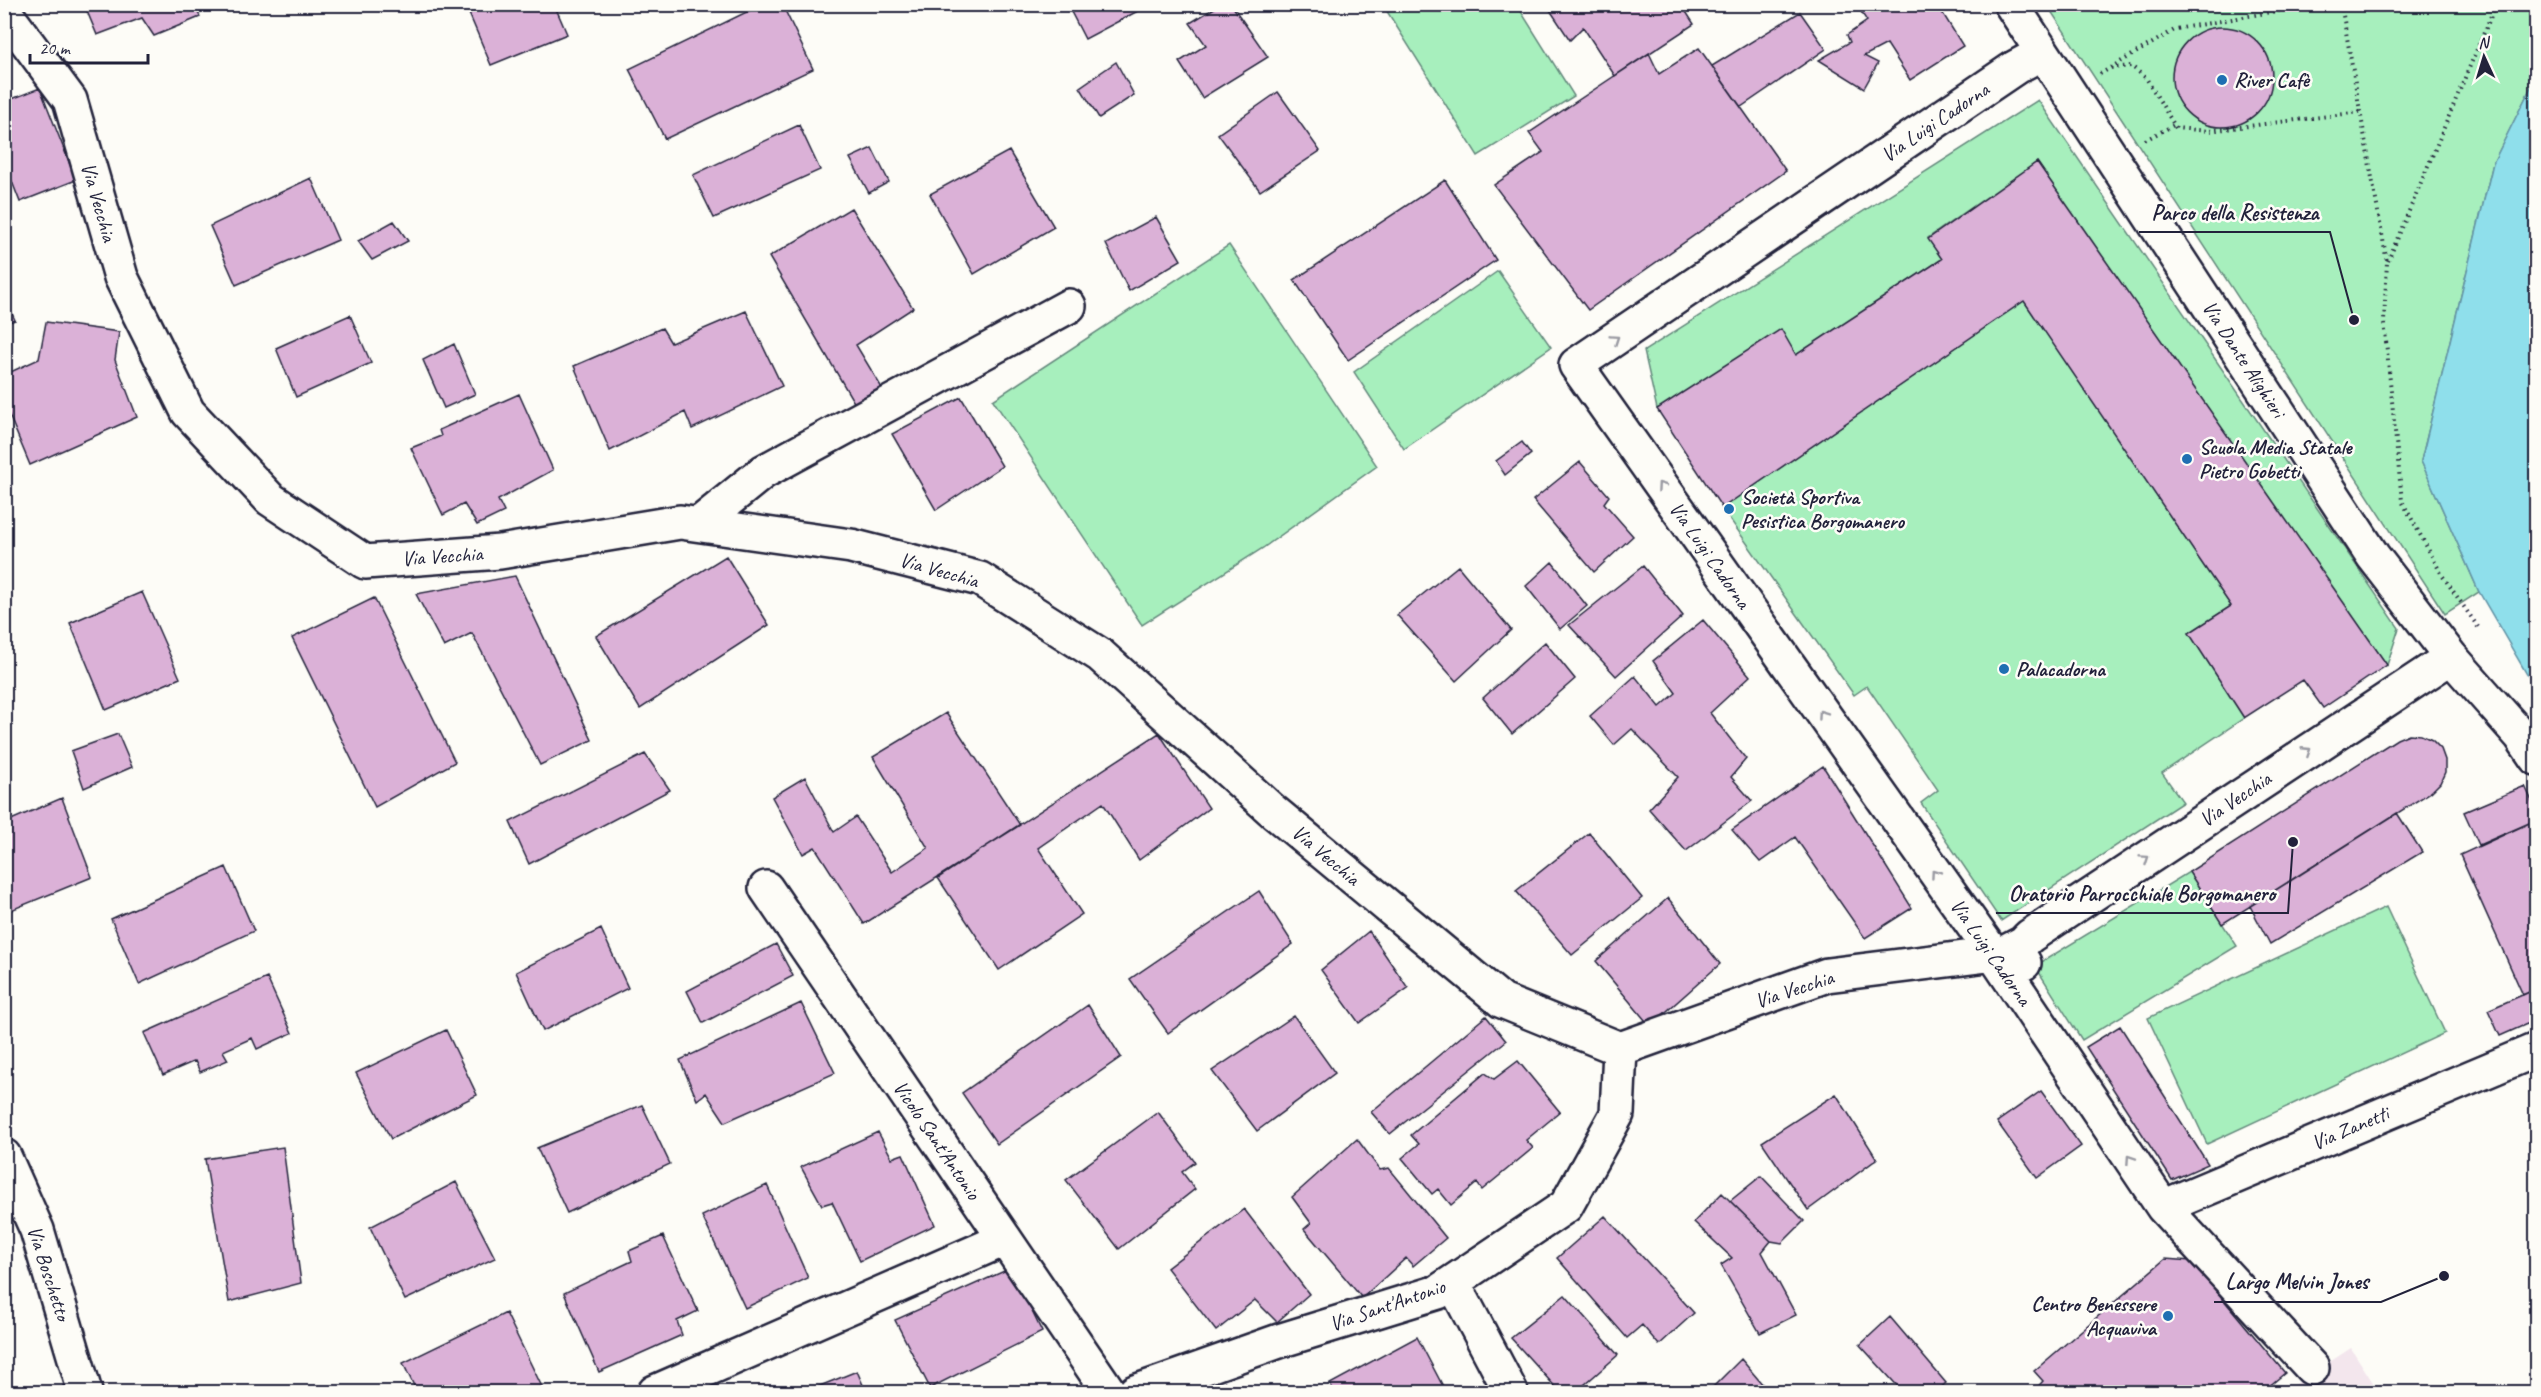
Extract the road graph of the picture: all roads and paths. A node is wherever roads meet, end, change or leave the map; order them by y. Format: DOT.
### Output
graph roads {
  1 [pos="2011,4"];
  2 [pos="2316,4"];
  3 [pos="2341,4"];
  4 [pos="2496,4"];
  5 [pos="4,11"];
  6 [pos="2042,53"];
  7 [pos="2110,68"];
  8 [pos="2094,77"];
  9 [pos="2360,112"];
  10 [pos="2174,124"];
  11 [pos="2137,144"];
  12 [pos="2387,262"];
  13 [pos="1069,306"];
  14 [pos="699,524"];
  15 [pos="2442,574"];
  16 [pos="2451,657"];
  17 [pos="2536,758"];
  18 [pos="766,888"];
  19 [pos="2007,950"];
  20 [pos="1620,1049"];
  21 [pos="2536,1050"];
  22 [pos="4,1156"];
  23 [pos="2163,1207"];
  24 [pos="1005,1239"];
  25 [pos="1453,1282"];
  26 [pos="2312,1368"];
  27 [pos="85,1392"];
  28 [pos="656,1392"];
  29 [pos="1109,1392"];
  30 [pos="1135,1392"];
  31 [pos="1510,1392"];
  1 -- 6 [label="street, Via Dante Alighieri"];
  2 -- 7 [label="path"];
  3 -- 9 [label="path"];
  4 -- 12 [label="path"];
  5 -- 14 [label="street, Via Vecchia"];
  6 -- 16 [label="street, Via Dante Alighieri"];
  19 -- 6 [label="street, Via Luigi Cadorna, one-way"];
  7 -- 8 [label="path"];
  7 -- 10 [label="path"];
  9 -- 10 [label="path"];
  9 -- 12 [label="path"];
  10 -- 11 [label="path"];
  12 -- 15 [label="path"];
  13 -- 14 [label="street"];
  14 -- 20 [label="street, Via Vecchia"];
  16 -- 17 [label="street, Via Dante Alighieri"];
  19 -- 16 [label="street, Via Vecchia, one-way"];
  18 -- 24 [label="street, Vicolo Sant'Antonio"];
  19 -- 20 [label="street, Via Vecchia"];
  23 -- 19 [label="street, one-way"];
  20 -- 25 [label="street, Via Sant'Antonio"];
  21 -- 23 [label="street, Via Zanetti"];
  22 -- 27 [label="street, Via Boschetto"];
  23 -- 26 [label="street"];
  24 -- 28 [label="street"];
  24 -- 29 [label="street, Vicolo Sant'Antonio"];
  25 -- 30 [label="street, Via Sant'Antonio"];
  25 -- 31 [label="street"];
}
